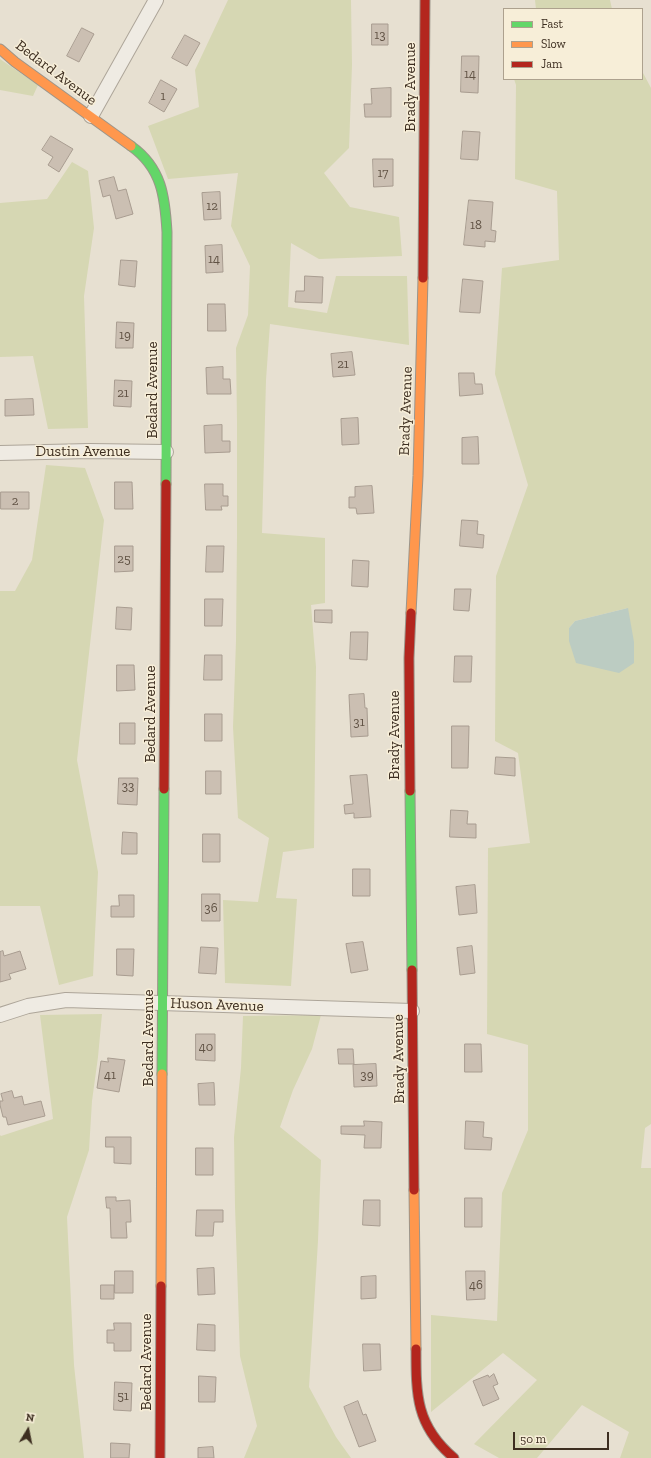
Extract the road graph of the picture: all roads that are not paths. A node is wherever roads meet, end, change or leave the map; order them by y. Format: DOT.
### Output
graph roads {
  1 [pos="156,0"];
  2 [pos="425,0"];
  3 [pos="0,49"];
  4 [pos="91,116"];
  5 [pos="166,452"];
  6 [pos="0,453"];
  7 [pos="163,1004"];
  8 [pos="412,1011"];
  9 [pos="0,1016"];
  10 [pos="160,1458"];
  11 [pos="454,1458"];
  1 -- 4 [label="street"];
  2 -- 8 [label="street, Brady Avenue"];
  3 -- 4 [label="street, Bedard Avenue"];
  4 -- 5 [label="street, Bedard Avenue"];
  5 -- 6 [label="street, Dustin Avenue"];
  5 -- 7 [label="street, Bedard Avenue"];
  7 -- 8 [label="street, Huson Avenue"];
  7 -- 9 [label="street, Huson Avenue"];
  7 -- 10 [label="street, Bedard Avenue"];
  8 -- 11 [label="street, Brady Avenue"];
}
